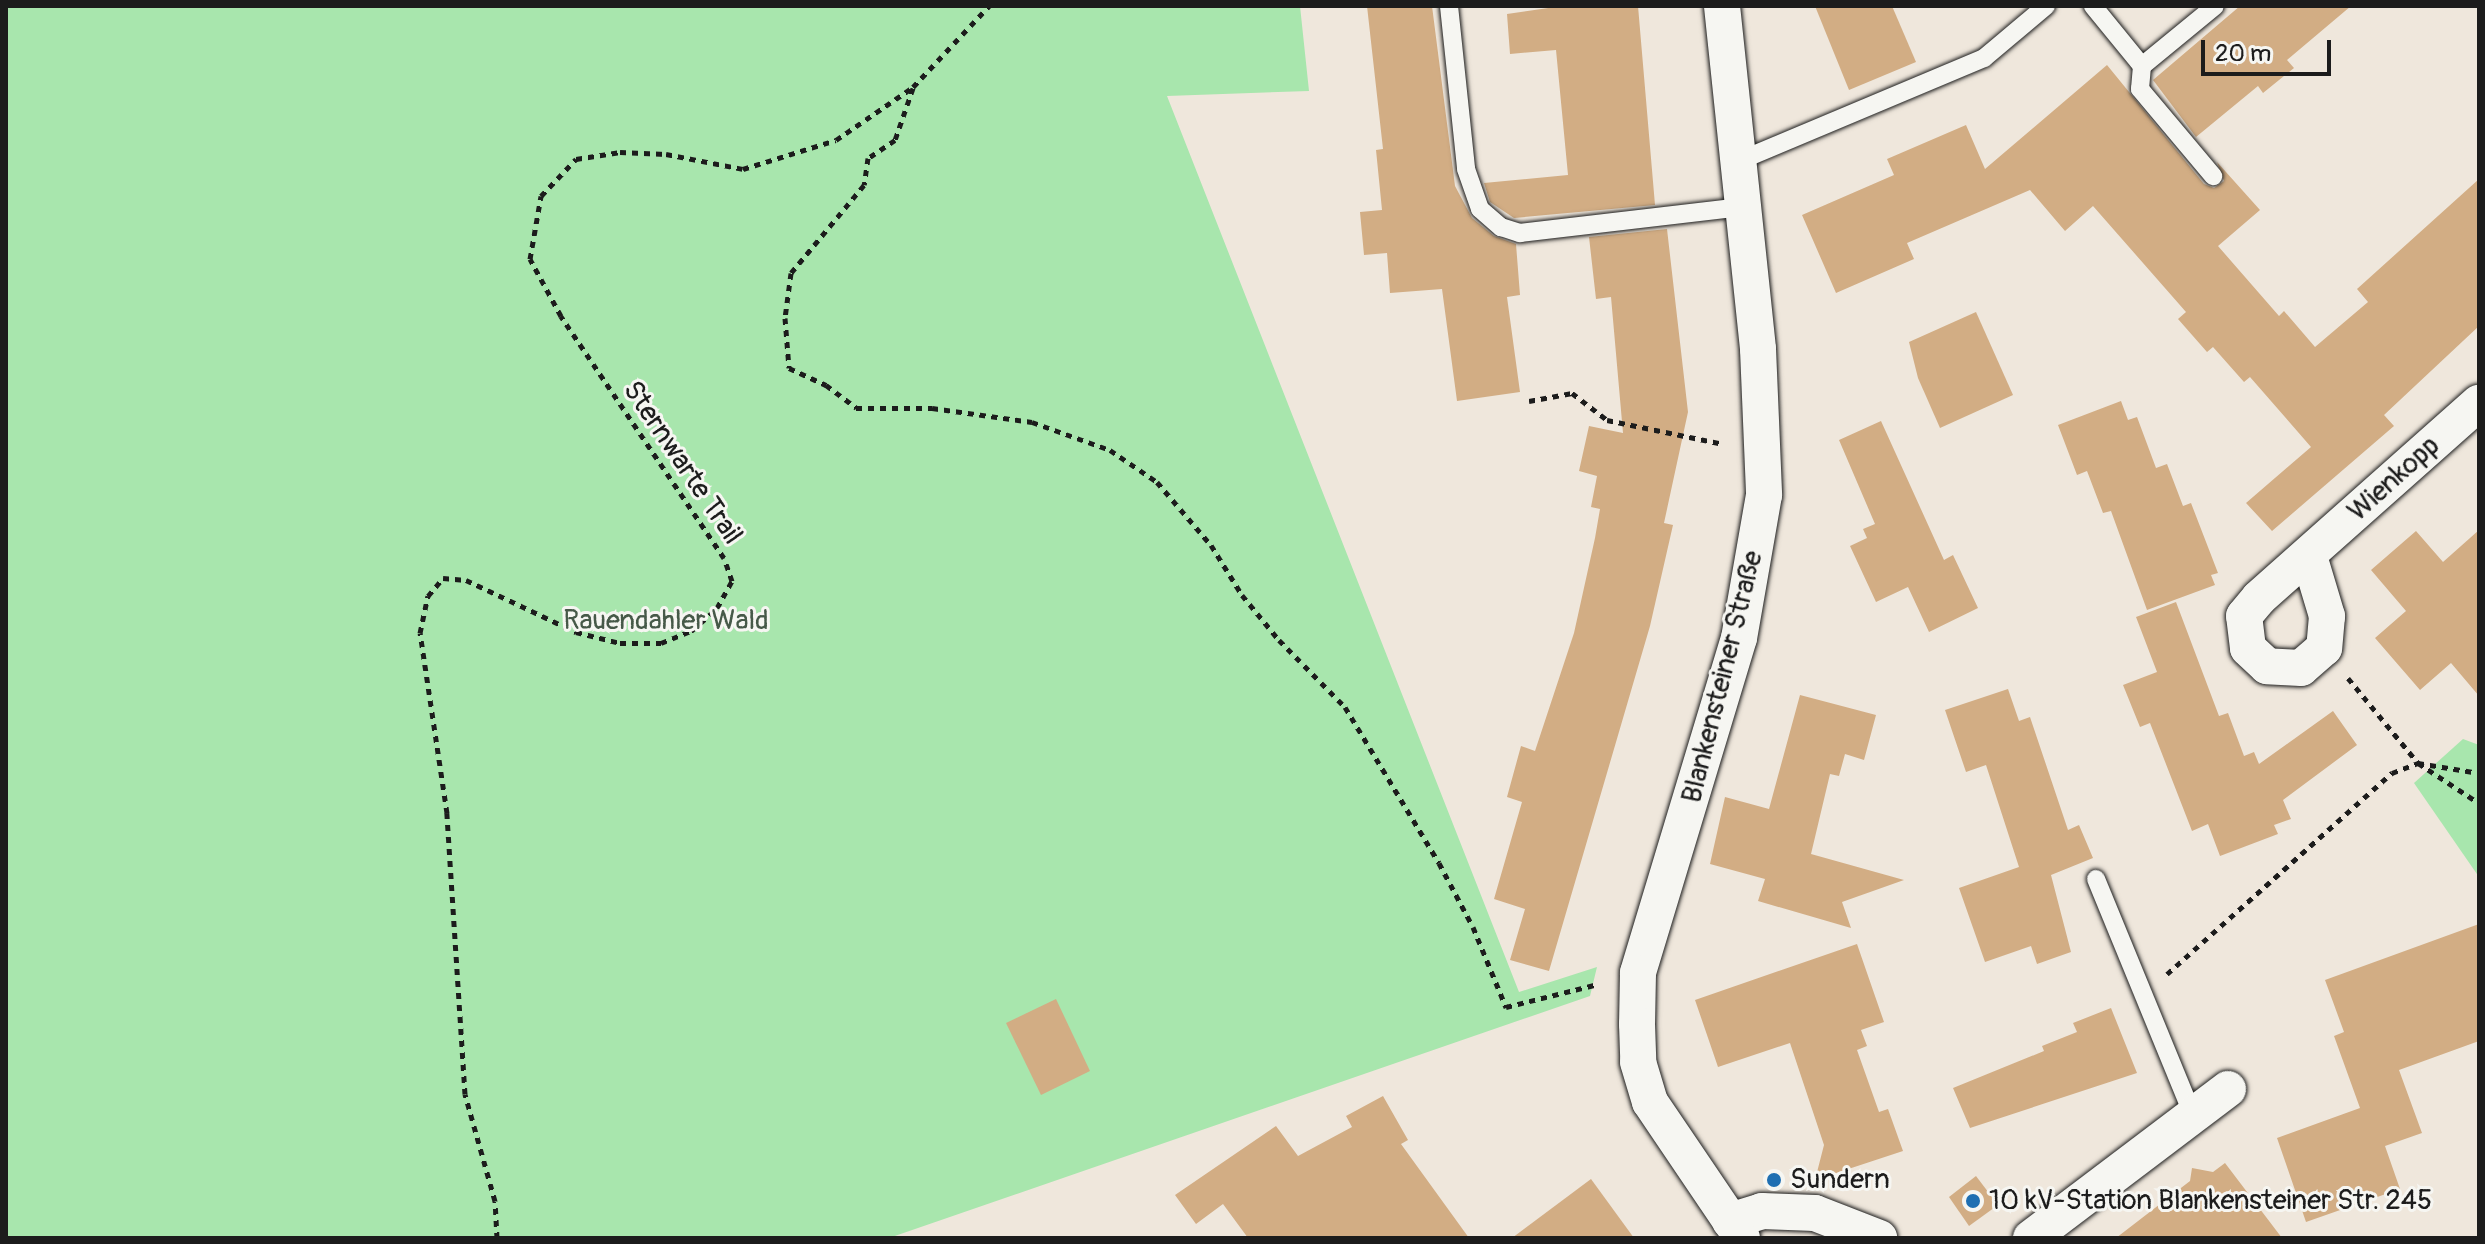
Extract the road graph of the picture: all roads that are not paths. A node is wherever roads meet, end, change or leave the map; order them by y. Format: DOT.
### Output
graph roads {
  1 [pos="1449,6"];
  2 [pos="1722,6"];
  3 [pos="2046,6"];
  4 [pos="2093,6"];
  5 [pos="2215,6"];
  6 [pos="2142,66"];
  7 [pos="1739,161"];
  8 [pos="2213,176"];
  9 [pos="1743,207"];
  10 [pos="2479,403"];
  11 [pos="2309,556"];
  12 [pos="2096,879"];
  13 [pos="2228,1089"];
  14 [pos="2193,1116"];
  15 [pos="1736,1230"];
  16 [pos="1879,1238"];
  17 [pos="2031,1238"];
  1 -- 9 [label="lane"];
  2 -- 7 [label="street, Blankensteiner Straße"];
  3 -- 7 [label="lane"];
  4 -- 6 [label="lane"];
  5 -- 6 [label="lane"];
  6 -- 8 [label="lane"];
  7 -- 9 [label="street, Blankensteiner Straße"];
  9 -- 15 [label="street, Blankensteiner Straße"];
  10 -- 11 [label="street, Wienkopp"];
  11 -- 11 [label="street, Wienkopp"];
  12 -- 14 [label="lane"];
  13 -- 14 [label="street"];
  14 -- 17 [label="street"];
  15 -- 16 [label="street, Blankensteiner Straße"];
}
